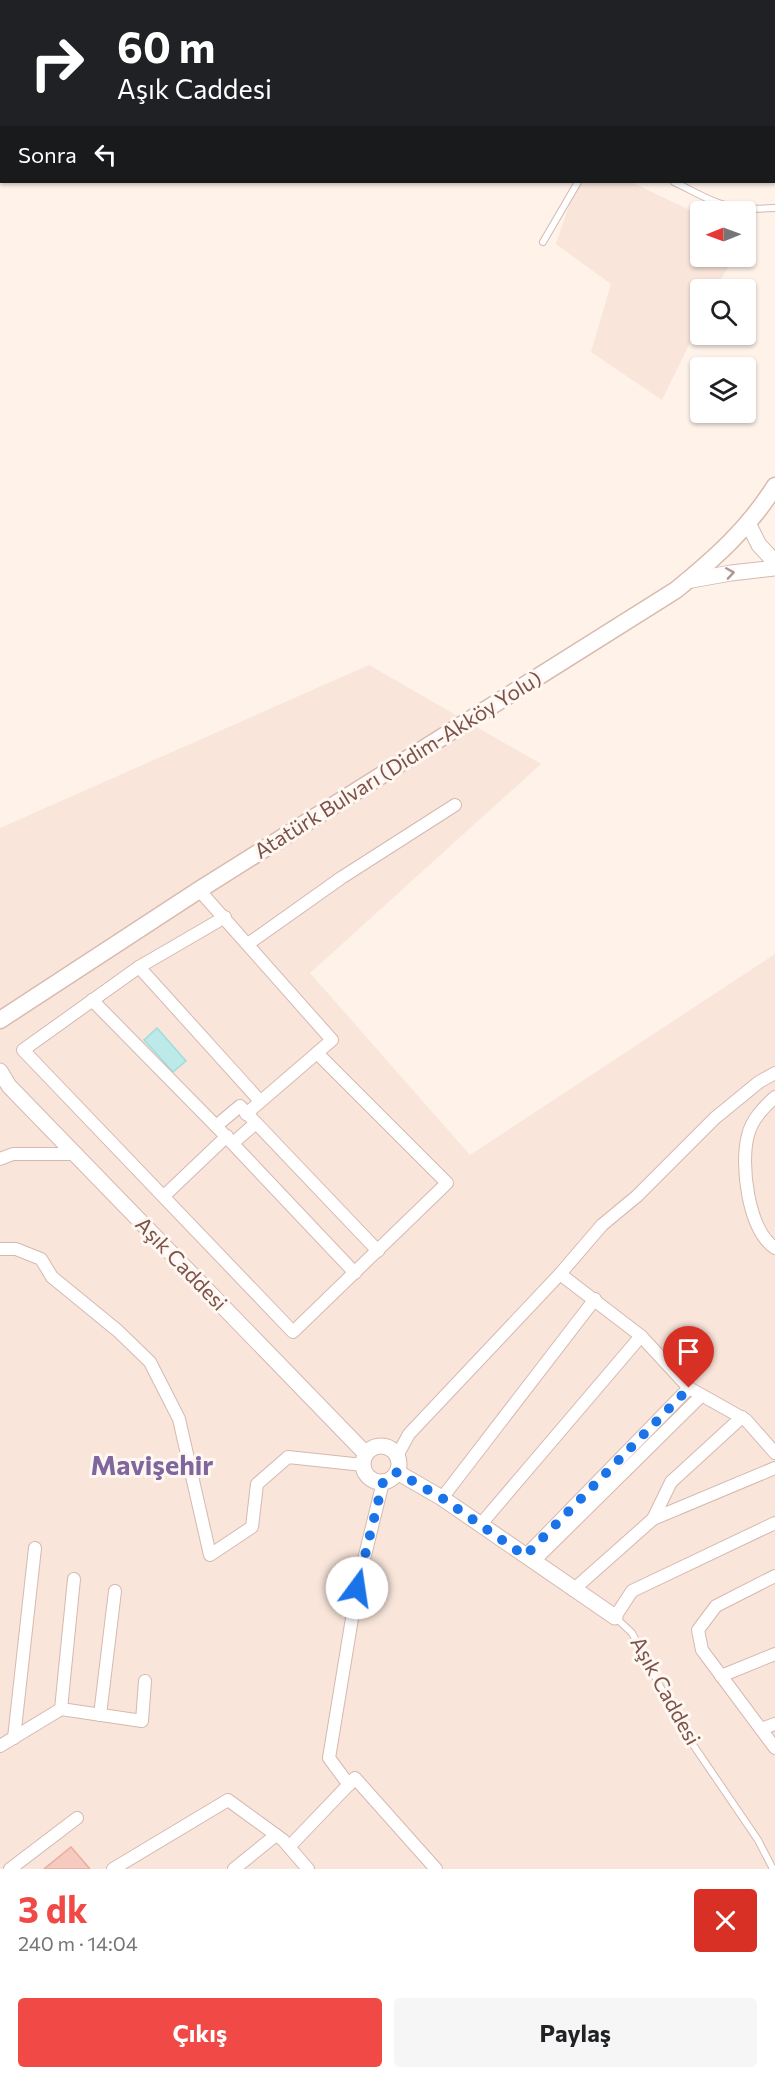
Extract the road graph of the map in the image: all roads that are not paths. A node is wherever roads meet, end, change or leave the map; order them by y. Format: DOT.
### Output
graph roads {
  1 [pos="577,183"];
  2 [pos="676,183"];
  3 [pos="775,208"];
  4 [pos="543,242"];
  5 [pos="775,486"];
  6 [pos="748,523"];
  7 [pos="775,562"];
  8 [pos="775,568"];
  9 [pos="686,581"];
  10 [pos="455,805"];
  11 [pos="200,890"];
  12 [pos="225,917"];
  13 [pos="248,944"];
  14 [pos="139,967"];
  15 [pos="92,1000"];
  16 [pos="0,1020"];
  17 [pos="317,1053"];
  18 [pos="0,1071"];
  19 [pos="775,1073"];
  20 [pos="4,1085"];
  21 [pos="775,1097"];
  22 [pos="260,1101"];
  23 [pos="246,1114"];
  24 [pos="256,1124"];
  25 [pos="216,1126"];
  26 [pos="230,1139"];
  27 [pos="77,1154"];
  28 [pos="0,1159"];
  29 [pos="164,1196"];
  30 [pos="775,1248"];
  31 [pos="0,1250"];
  32 [pos="378,1251"];
  33 [pos="355,1273"];
  34 [pos="560,1274"];
  35 [pos="595,1299"];
  36 [pos="641,1336"];
  37 [pos="689,1388"];
  38 [pos="701,1396"];
  39 [pos="742,1417"];
  40 [pos="775,1453"];
  41 [pos="397,1456"];
  42 [pos="365,1460"];
  43 [pos="775,1468"];
  44 [pos="397,1472"];
  45 [pos="383,1482"];
  46 [pos="442,1498"];
  47 [pos="653,1519"];
  48 [pos="775,1523"];
  49 [pos="481,1524"];
  50 [pos="35,1548"];
  51 [pos="529,1559"];
  52 [pos="775,1576"];
  53 [pos="74,1579"];
  54 [pos="115,1590"];
  55 [pos="573,1590"];
  56 [pos="615,1617"];
  57 [pos="775,1654"];
  58 [pos="722,1676"];
  59 [pos="145,1681"];
  60 [pos="61,1709"];
  61 [pos="100,1715"];
  62 [pos="775,1724"];
  63 [pos="761,1729"];
  64 [pos="14,1738"];
  65 [pos="0,1746"];
  66 [pos="775,1748"];
  67 [pos="349,1785"];
  68 [pos="77,1818"];
  69 [pos="276,1835"];
  70 [pos="289,1847"];
  71 [pos="10,1869"];
  72 [pos="113,1869"];
  73 [pos="234,1869"];
  74 [pos="308,1869"];
  75 [pos="436,1869"];
  76 [pos="773,1869"];
  1 -- 4 [label="lane"];
  2 -- 3 [label="lane"];
  5 -- 6 [label="main road, Atatürk Bulvarı (Didim-Akköy Yolu)"];
  6 -- 7 [label="street"];
  6 -- 9 [label="main road, Atatürk Bulvarı (Didim-Akköy Yolu)"];
  9 -- 8 [label="street, one-way"];
  9 -- 11 [label="main road, Atatürk Bulvarı (Didim-Akköy Yolu)"];
  10 -- 13 [label="street"];
  11 -- 12 [label="street"];
  11 -- 16 [label="main road, Atatürk Bulvarı (Didim-Akköy Yolu)"];
  12 -- 13 [label="street"];
  12 -- 14 [label="street"];
  13 -- 17 [label="street"];
  14 -- 15 [label="street"];
  14 -- 22 [label="street"];
  15 -- 25 [label="street"];
  15 -- 29 [label="street"];
  17 -- 22 [label="street"];
  17 -- 32 [label="street"];
  18 -- 20 [label="street, Aşık Caddesi"];
  19 -- 34 [label="street"];
  20 -- 27 [label="street, Aşık Caddesi"];
  21 -- 30 [label="street"];
  22 -- 23 [label="street"];
  23 -- 24 [label="street"];
  23 -- 25 [label="street"];
  24 -- 26 [label="street"];
  24 -- 32 [label="street"];
  25 -- 26 [label="street"];
  26 -- 29 [label="street"];
  26 -- 33 [label="street"];
  27 -- 28 [label="street"];
  27 -- 42 [label="street, Aşık Caddesi"];
  29 -- 33 [label="street"];
  31 -- 42 [label="street"];
  32 -- 33 [label="street"];
  34 -- 35 [label="street"];
  34 -- 41 [label="street"];
  35 -- 36 [label="street"];
  35 -- 46 [label="street"];
  36 -- 37 [label="street"];
  36 -- 49 [label="street"];
  37 -- 38 [label="street"];
  37 -- 51 [label="street"];
  38 -- 39 [label="street"];
  38 -- 51 [label="street"];
  39 -- 40 [label="street"];
  39 -- 47 [label="street"];
  41 -- 42 [label="street"];
  41 -- 44 [label="street"];
  42 -- 45 [label="street, Aşık Caddesi"];
  43 -- 47 [label="street"];
  44 -- 45 [label="street"];
  44 -- 46 [label="street, Aşık Caddesi"];
  45 -- 67 [label="street"];
  46 -- 49 [label="street, Aşık Caddesi"];
  47 -- 55 [label="street"];
  48 -- 56 [label="street"];
  49 -- 51 [label="street, Aşık Caddesi"];
  50 -- 64 [label="street"];
  51 -- 55 [label="street, Aşık Caddesi"];
  52 -- 58 [label="street"];
  53 -- 60 [label="street"];
  54 -- 61 [label="street"];
  55 -- 56 [label="street, Aşık Caddesi"];
  56 -- 76 [label="lane, Aşık Caddesi"];
  57 -- 58 [label="street"];
  58 -- 63 [label="street"];
  59 -- 61 [label="street"];
  60 -- 61 [label="street"];
  60 -- 64 [label="street"];
  62 -- 63 [label="street"];
  63 -- 66 [label="street"];
  64 -- 65 [label="street"];
  67 -- 70 [label="street"];
  67 -- 75 [label="street"];
  68 -- 71 [label="street"];
  69 -- 70 [label="street"];
  69 -- 72 [label="street"];
  69 -- 73 [label="street"];
  70 -- 74 [label="street"];
}
